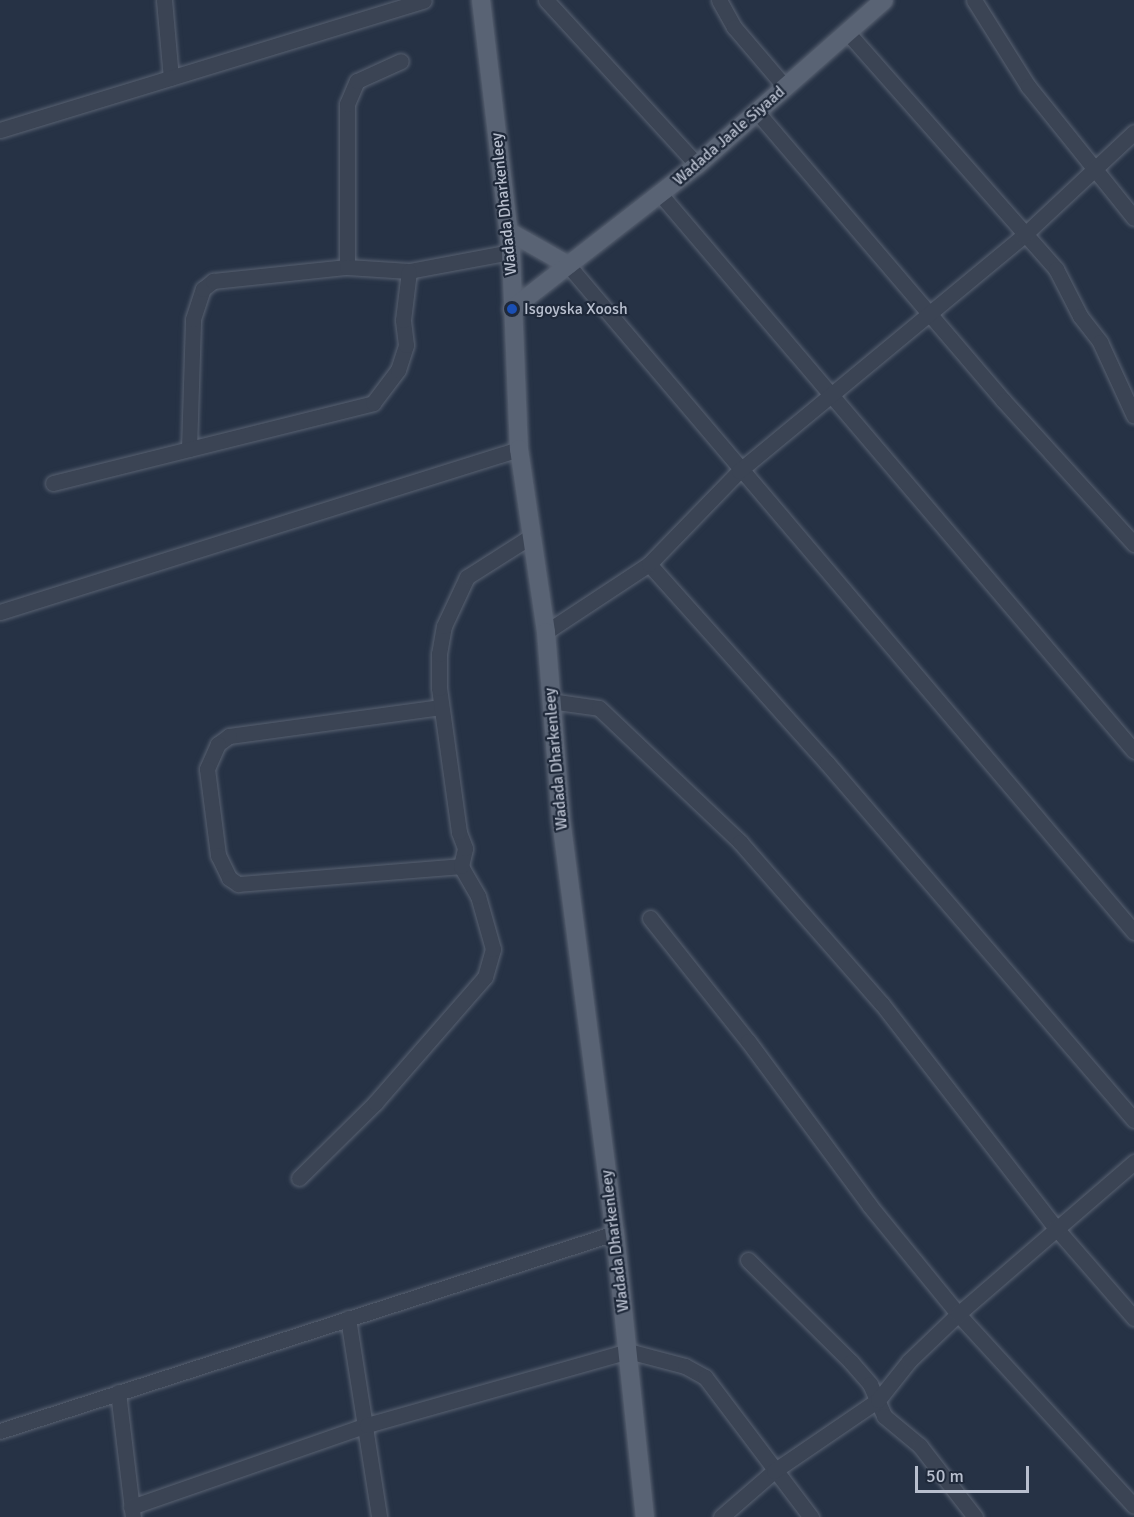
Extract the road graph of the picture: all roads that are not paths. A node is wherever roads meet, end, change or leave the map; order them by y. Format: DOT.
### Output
graph roads {
  1 [pos="164,0"];
  2 [pos="424,0"];
  3 [pos="481,0"];
  4 [pos="546,0"];
  5 [pos="719,0"];
  6 [pos="885,0"];
  7 [pos="974,0"];
  8 [pos="848,33"];
  9 [pos="401,61"];
  10 [pos="171,78"];
  11 [pos="785,87"];
  12 [pos="757,112"];
  13 [pos="0,130"];
  14 [pos="1134,132"];
  15 [pos="697,165"];
  16 [pos="1092,170"];
  17 [pos="661,195"];
  18 [pos="1134,218"];
  19 [pos="508,231"];
  20 [pos="1023,236"];
  21 [pos="511,252"];
  22 [pos="567,265"];
  23 [pos="347,267"];
  24 [pos="409,271"];
  25 [pos="512,309"];
  26 [pos="929,312"];
  27 [pos="831,395"];
  28 [pos="1134,416"];
  29 [pos="189,449"];
  30 [pos="519,449"];
  31 [pos="739,471"];
  32 [pos="53,483"];
  33 [pos="533,535"];
  34 [pos="1134,544"];
  35 [pos="649,564"];
  36 [pos="0,612"];
  37 [pos="546,632"];
  38 [pos="550,701"];
  39 [pos="441,707"];
  40 [pos="1134,752"];
  41 [pos="461,866"];
  42 [pos="650,918"];
  43 [pos="1134,932"];
  44 [pos="1134,1120"];
  45 [pos="1134,1162"];
  46 [pos="299,1178"];
  47 [pos="1055,1227"];
  48 [pos="615,1233"];
  49 [pos="748,1260"];
  50 [pos="958,1314"];
  51 [pos="1134,1317"];
  52 [pos="348,1318"];
  53 [pos="628,1351"];
  54 [pos="118,1392"];
  55 [pos="878,1400"];
  56 [pos="367,1425"];
  57 [pos="0,1431"];
  58 [pos="774,1472"];
  59 [pos="1134,1506"];
  60 [pos="132,1512"];
  61 [pos="379,1517"];
  62 [pos="645,1517"];
  63 [pos="721,1517"];
  64 [pos="811,1517"];
  65 [pos="975,1517"];
  1 -- 10 [label="street"];
  2 -- 10 [label="street"];
  3 -- 19 [label="main road, Wadada Dharkenleey"];
  4 -- 15 [label="street"];
  5 -- 11 [label="street"];
  6 -- 8 [label="main road, Wadada Jaale Siyaad"];
  7 -- 16 [label="street"];
  8 -- 11 [label="main road, Wadada Jaale Siyaad"];
  8 -- 20 [label="street"];
  9 -- 23 [label="street"];
  10 -- 13 [label="street"];
  11 -- 12 [label="main road, Wadada Jaale Siyaad"];
  12 -- 15 [label="main road, Wadada Jaale Siyaad"];
  12 -- 26 [label="street"];
  14 -- 16 [label="street"];
  15 -- 17 [label="main road, Wadada Jaale Siyaad"];
  16 -- 18 [label="street"];
  16 -- 20 [label="street"];
  17 -- 22 [label="main road, Wadada Jaale Siyaad"];
  17 -- 27 [label="street"];
  19 -- 21 [label="main road, Wadada Dharkenleey"];
  19 -- 22 [label="main road"];
  20 -- 26 [label="street"];
  20 -- 28 [label="street"];
  21 -- 24 [label="street"];
  21 -- 25 [label="main road, Wadada Dharkenleey"];
  22 -- 25 [label="main road, Wadada Jaale Siyaad"];
  22 -- 31 [label="street"];
  23 -- 24 [label="street"];
  23 -- 29 [label="street"];
  24 -- 29 [label="street"];
  25 -- 30 [label="main road, Wadada Dharkenleey"];
  26 -- 27 [label="street"];
  26 -- 34 [label="street"];
  27 -- 31 [label="street"];
  27 -- 40 [label="street"];
  29 -- 32 [label="street"];
  30 -- 33 [label="main road, Wadada Dharkenleey"];
  30 -- 36 [label="street"];
  31 -- 35 [label="street"];
  31 -- 43 [label="street"];
  33 -- 37 [label="main road, Wadada Dharkenleey"];
  33 -- 39 [label="street"];
  35 -- 37 [label="street"];
  35 -- 44 [label="street"];
  37 -- 38 [label="main road, Wadada Dharkenleey"];
  38 -- 47 [label="street"];
  38 -- 48 [label="main road, Wadada Dharkenleey"];
  39 -- 41 [label="street"];
  39 -- 41 [label="street"];
  41 -- 46 [label="street"];
  42 -- 50 [label="street"];
  45 -- 47 [label="street"];
  47 -- 50 [label="street"];
  47 -- 51 [label="street"];
  48 -- 52 [label="street"];
  48 -- 53 [label="main road, Wadada Dharkenleey"];
  49 -- 55 [label="street"];
  50 -- 55 [label="street"];
  50 -- 59 [label="street"];
  52 -- 54 [label="street"];
  52 -- 56 [label="street"];
  53 -- 56 [label="street"];
  53 -- 58 [label="street"];
  53 -- 62 [label="main road, Wadada Dharkenleey"];
  54 -- 57 [label="street"];
  54 -- 60 [label="street"];
  55 -- 58 [label="street"];
  55 -- 65 [label="street"];
  56 -- 60 [label="street"];
  56 -- 61 [label="street"];
  58 -- 63 [label="street"];
  58 -- 64 [label="street"];
}
